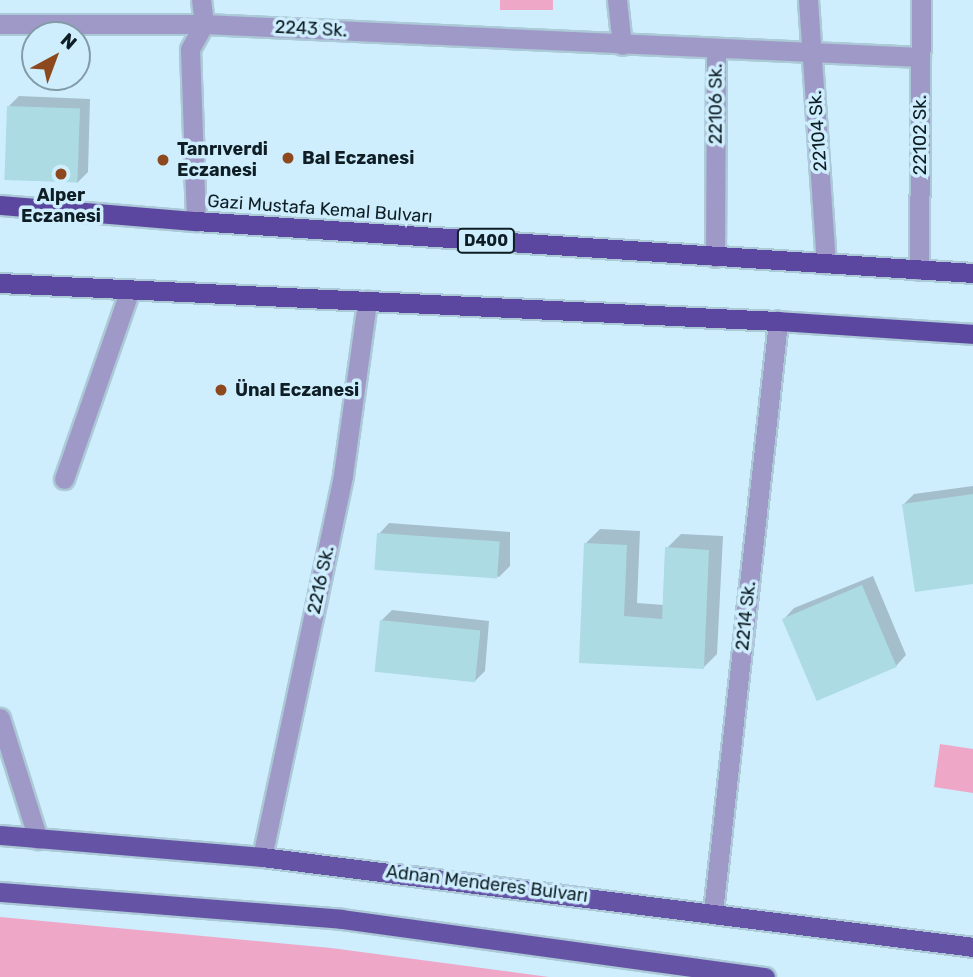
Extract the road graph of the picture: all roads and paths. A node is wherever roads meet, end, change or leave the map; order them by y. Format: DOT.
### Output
graph roads {
  1 [pos="201,0"];
  2 [pos="617,0"];
  3 [pos="808,0"];
  4 [pos="921,0"];
  5 [pos="0,24"];
  6 [pos="204,24"];
  7 [pos="622,45"];
  8 [pos="716,48"];
  9 [pos="812,51"];
  10 [pos="920,57"];
  11 [pos="0,205"];
  12 [pos="196,221"];
  13 [pos="715,257"];
  14 [pos="826,263"];
  15 [pos="919,270"];
  16 [pos="973,273"];
  17 [pos="0,283"];
  18 [pos="130,290"];
  19 [pos="367,300"];
  20 [pos="778,321"];
  21 [pos="973,334"];
  22 [pos="64,479"];
  23 [pos="0,718"];
  24 [pos="0,835"];
  25 [pos="38,839"];
  26 [pos="262,857"];
  27 [pos="0,892"];
  28 [pos="713,912"];
  29 [pos="973,947"];
  30 [pos="765,977"];
  1 -- 6 [label="street"];
  2 -- 7 [label="street"];
  3 -- 9 [label="street, 22104 Sk."];
  4 -- 10 [label="street, 22102 Sk."];
  5 -- 6 [label="street, 2243 Sk."];
  6 -- 7 [label="street, 2243 Sk."];
  6 -- 12 [label="street"];
  7 -- 8 [label="street, 22106 Sk."];
  8 -- 9 [label="street"];
  8 -- 13 [label="street, 22106 Sk."];
  9 -- 10 [label="street"];
  9 -- 14 [label="street, 22104 Sk."];
  10 -- 15 [label="street, 22102 Sk."];
  11 -- 12 [label="highway, Gazi Mustafa Kemal Bulvarı / D400"];
  12 -- 13 [label="highway, Gazi Mustafa Kemal Bulvarı / D400"];
  13 -- 14 [label="highway, Gazi Mustafa Kemal Bulvarı / D400"];
  14 -- 15 [label="highway, Gazi Mustafa Kemal Bulvarı / D400"];
  15 -- 16 [label="highway, Gazi Mustafa Kemal Bulvarı / D400"];
  17 -- 18 [label="highway"];
  18 -- 19 [label="highway"];
  18 -- 22 [label="street"];
  19 -- 20 [label="highway"];
  19 -- 26 [label="street, 2216 Sk."];
  20 -- 21 [label="highway"];
  20 -- 28 [label="street, 2214 Sk."];
  23 -- 25 [label="street"];
  24 -- 25 [label="main road, Adnan Menderes Bulvarı"];
  25 -- 26 [label="main road, Adnan Menderes Bulvarı"];
  26 -- 28 [label="main road, Adnan Menderes Bulvarı"];
  27 -- 30 [label="main road"];
  28 -- 29 [label="main road, Adnan Menderes Bulvarı"];
}
